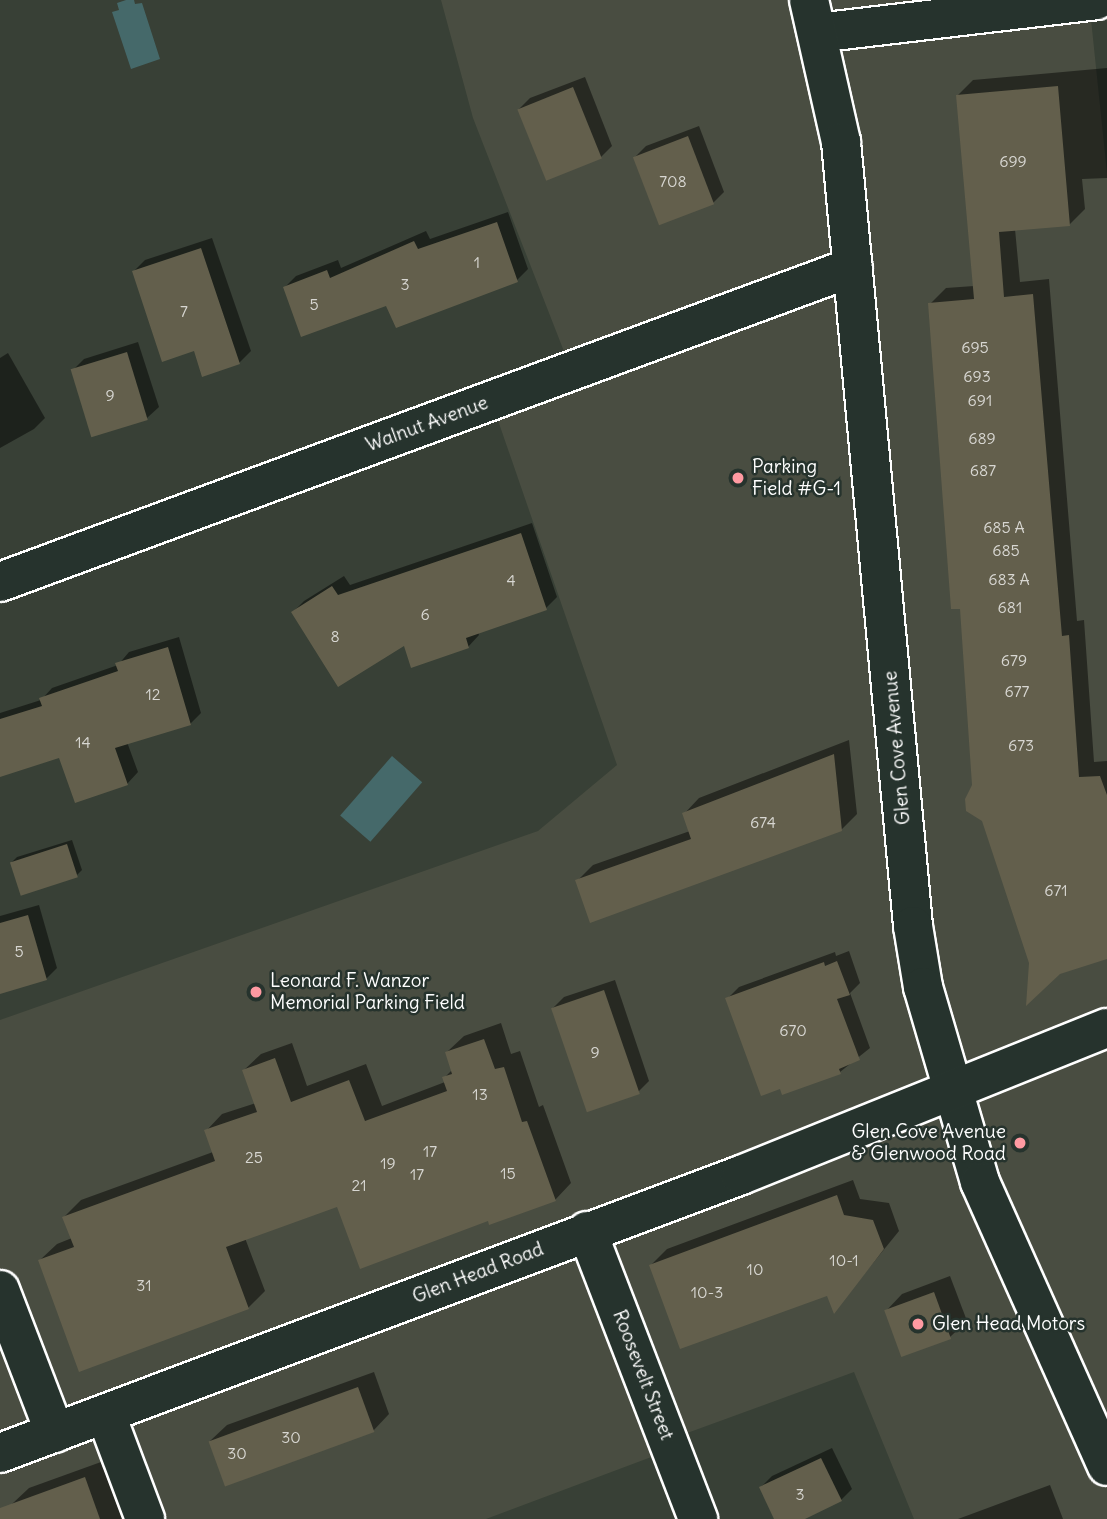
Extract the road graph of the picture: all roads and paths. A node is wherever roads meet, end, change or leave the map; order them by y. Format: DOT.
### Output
graph roads {
  1 [pos="1096,0"];
  2 [pos="813,17"];
  3 [pos="853,267"];
  4 [pos="0,582"];
  5 [pos="1107,1028"];
  6 [pos="955,1089"];
  7 [pos="587,1231"];
  8 [pos="0,1290"];
  9 [pos="106,1415"];
  10 [pos="55,1433"];
  11 [pos="0,1453"];
  12 [pos="1107,1466"];
  13 [pos="145,1519"];
  14 [pos="698,1519"];
  1 -- 2 [label="main road"];
  2 -- 3 [label="main road, Glen Cove Avenue"];
  3 -- 4 [label="main road, Walnut Avenue"];
  3 -- 6 [label="main road, Glen Cove Avenue"];
  5 -- 6 [label="main road, Glen Head Road"];
  6 -- 7 [label="main road, Glen Head Road"];
  6 -- 12 [label="main road, Glen Cove Avenue"];
  7 -- 9 [label="main road, Glen Head Road"];
  7 -- 14 [label="main road, Roosevelt Street"];
  8 -- 10 [label="main road"];
  9 -- 10 [label="main road, Glen Head Road"];
  9 -- 13 [label="main road"];
  10 -- 11 [label="main road, Glen Head Road"];
}
